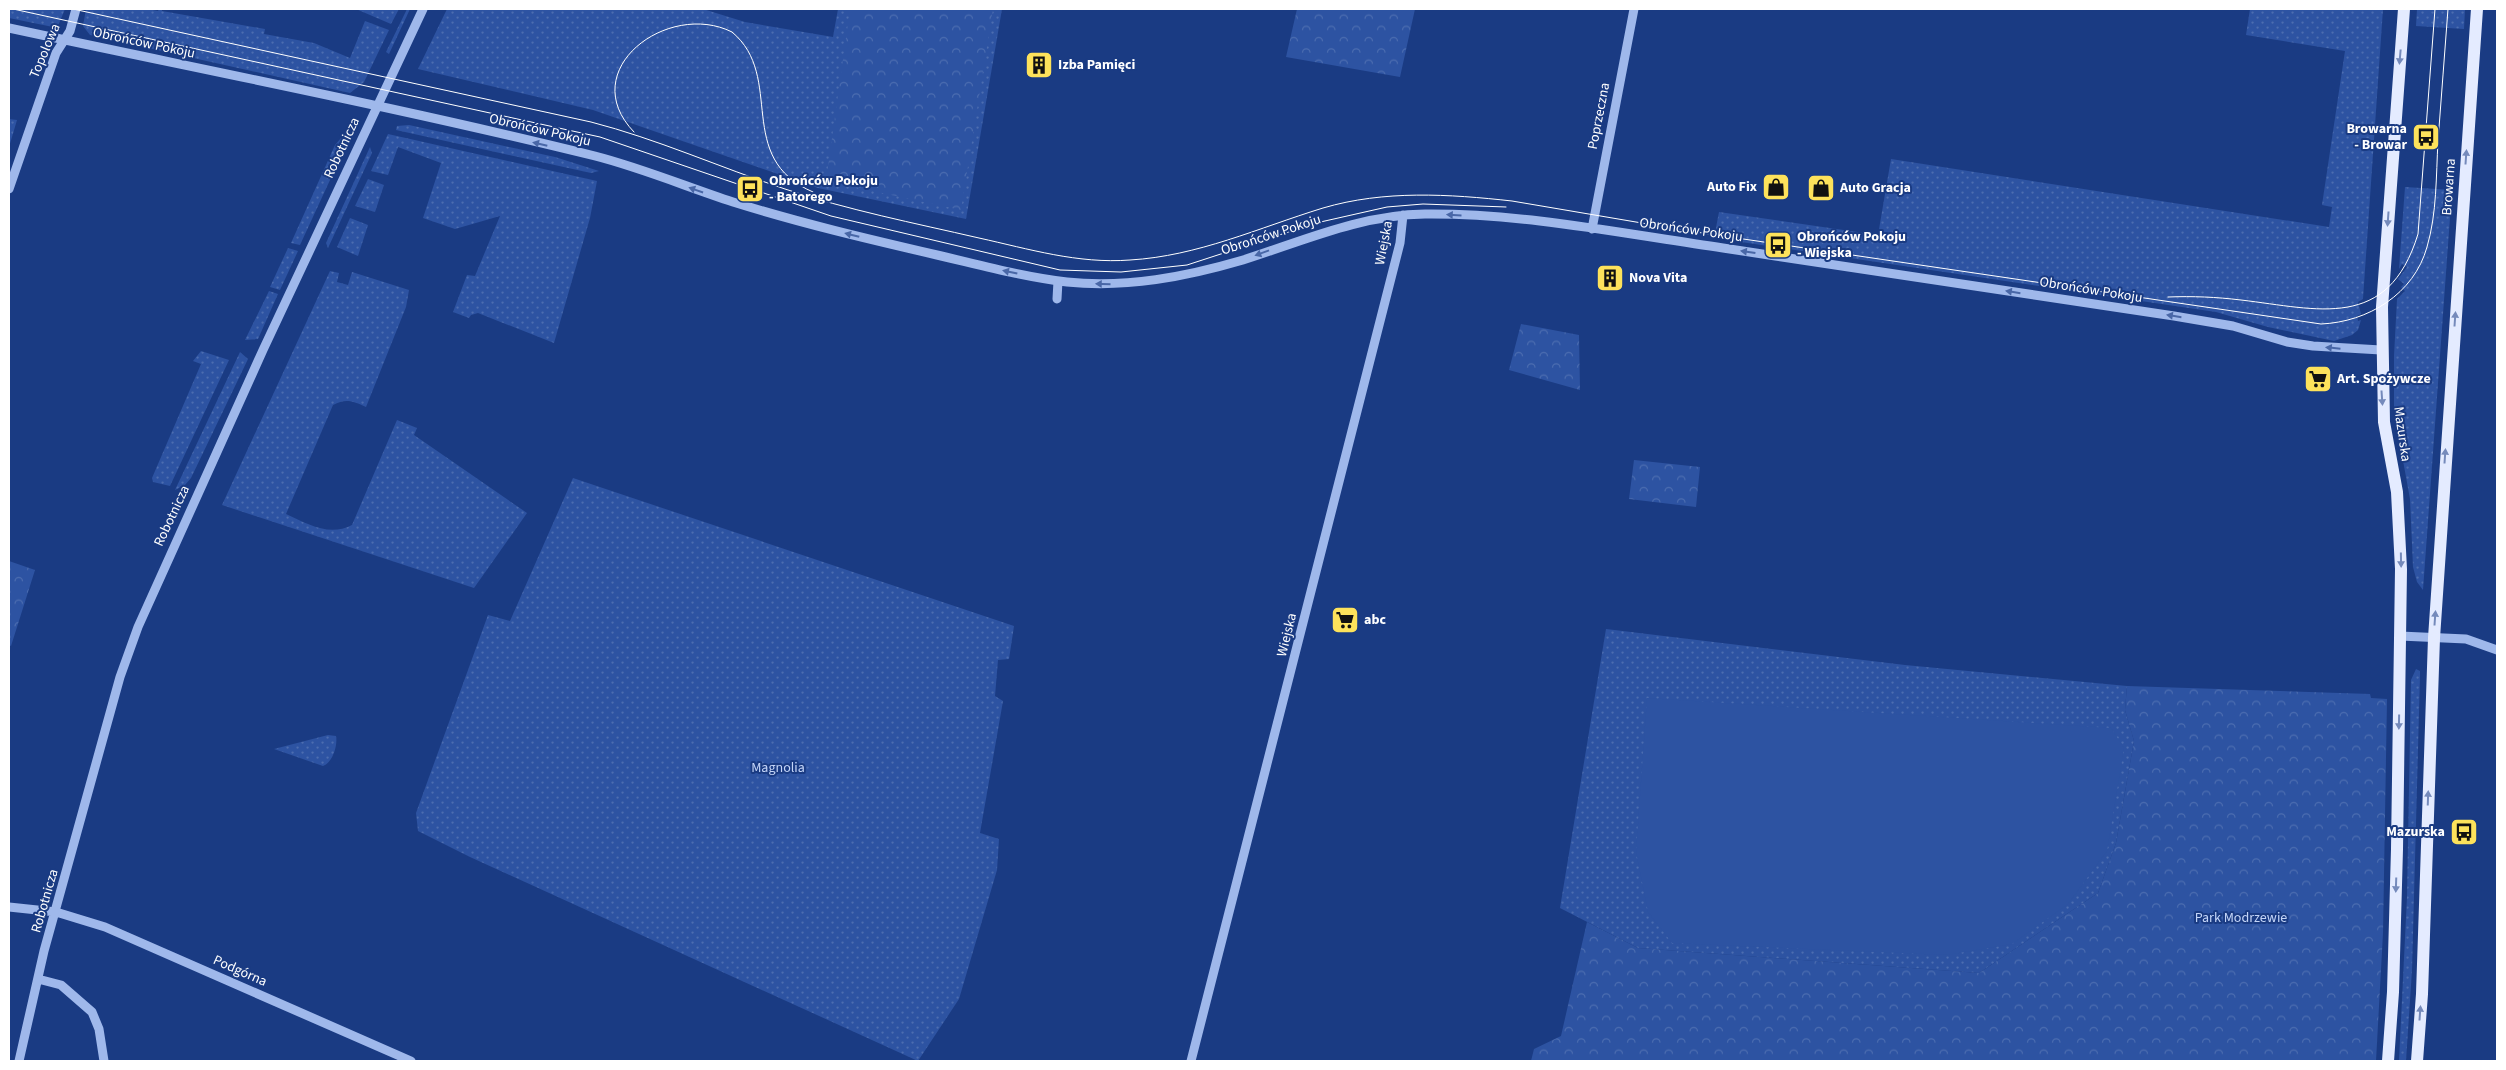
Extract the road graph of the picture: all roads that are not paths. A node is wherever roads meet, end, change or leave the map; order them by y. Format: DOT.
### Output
graph roads {
  1 [pos="76,9"];
  2 [pos="424,9"];
  3 [pos="1634,9"];
  4 [pos="2404,9"];
  5 [pos="2477,9"];
  6 [pos="9,28"];
  7 [pos="64,40"];
  8 [pos="376,106"];
  9 [pos="9,189"];
  10 [pos="1403,215"];
  11 [pos="1592,229"];
  12 [pos="1058,281"];
  13 [pos="1057,299"];
  14 [pos="2381,350"];
  15 [pos="2400,636"];
  16 [pos="2434,638"];
  17 [pos="2497,650"];
  18 [pos="9,907"];
  19 [pos="56,912"];
  20 [pos="38,979"];
  21 [pos="19,1061"];
  22 [pos="104,1061"];
  23 [pos="411,1061"];
  24 [pos="1192,1061"];
  25 [pos="2388,1061"];
  26 [pos="2417,1061"];
  1 -- 7 [label="street, Topolowa"];
  2 -- 8 [label="street, Robotnicza"];
  3 -- 11 [label="street, Poprzeczna"];
  4 -- 14 [label="main road, one-way"];
  16 -- 5 [label="main road, Browarna, one-way"];
  6 -- 7 [label="street, Obrońców Pokoju"];
  7 -- 8 [label="street, Obrońców Pokoju"];
  7 -- 9 [label="street, Topolowa"];
  12 -- 8 [label="street, Obrońców Pokoju, one-way"];
  8 -- 19 [label="street, Robotnicza"];
  11 -- 10 [label="street, Obrońców Pokoju, one-way"];
  10 -- 12 [label="street, Obrońców Pokoju, one-way"];
  10 -- 24 [label="street, Wiejska"];
  14 -- 11 [label="street, Obrońców Pokoju, one-way"];
  12 -- 13 [label="street"];
  14 -- 15 [label="main road, Mazurska, one-way"];
  15 -- 16 [label="street"];
  15 -- 25 [label="main road, Mazurska, one-way"];
  16 -- 17 [label="street"];
  26 -- 16 [label="main road, one-way"];
  18 -- 19 [label="street, Podgórna"];
  19 -- 20 [label="street, Robotnicza"];
  19 -- 23 [label="street, Podgórna"];
  20 -- 21 [label="street, Robotnicza"];
  20 -- 22 [label="street"];
}
